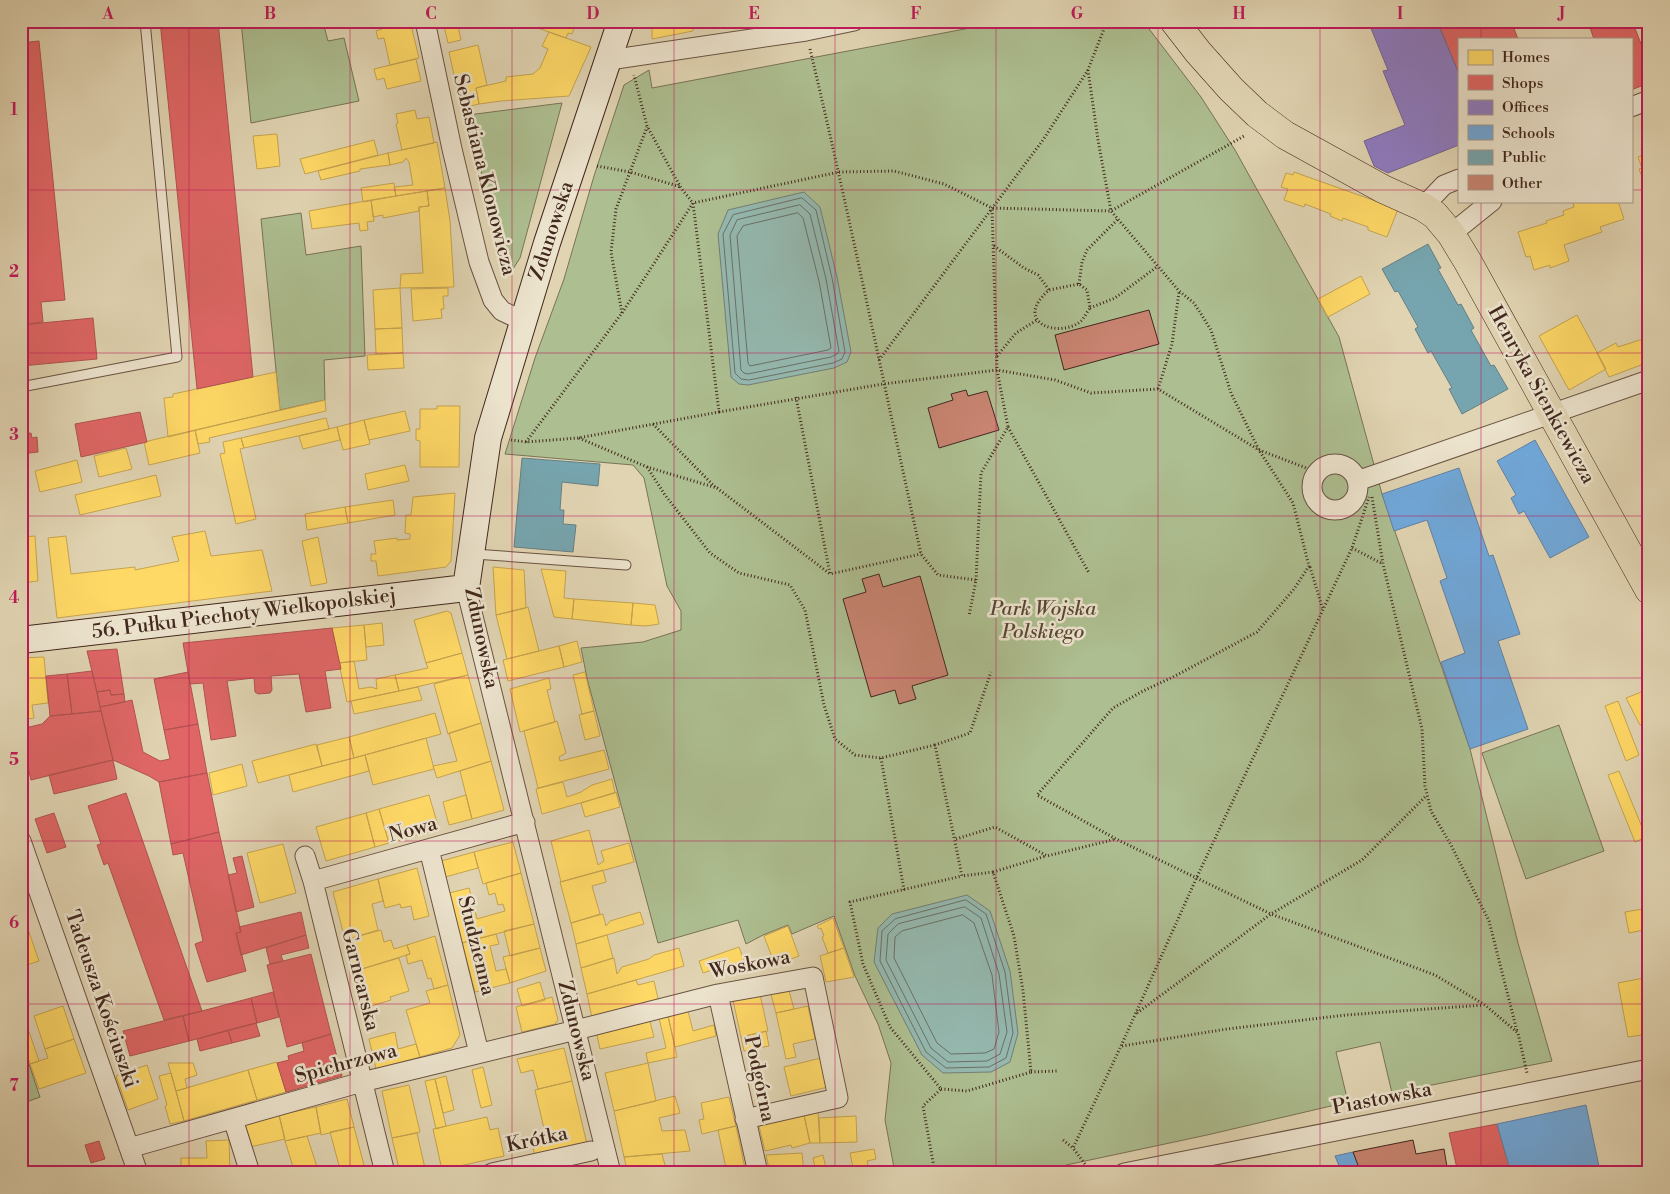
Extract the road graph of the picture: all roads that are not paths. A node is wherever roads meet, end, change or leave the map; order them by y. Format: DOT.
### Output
graph roads {
  1 [pos="145,21"];
  2 [pos="425,21"];
  3 [pos="622,21"];
  4 [pos="854,21"];
  5 [pos="1174,21"];
  6 [pos="609,60"];
  7 [pos="1649,100"];
  8 [pos="1632,107"];
  9 [pos="1458,179"];
  10 [pos="1491,202"];
  11 [pos="1423,207"];
  12 [pos="1451,234"];
  13 [pos="524,322"];
  14 [pos="1649,380"];
  15 [pos="21,387"];
  16 [pos="1552,414"];
  17 [pos="1357,481"];
  18 [pos="472,554"];
  19 [pos="626,565"];
  20 [pos="466,588"];
  21 [pos="1649,590"];
  22 [pos="21,640"];
  23 [pos="525,822"];
  24 [pos="21,841"];
  25 [pos="429,849"];
  26 [pos="305,856"];
  27 [pos="313,881"];
  28 [pos="718,994"];
  29 [pos="576,1030"];
  30 [pos="479,1052"];
  31 [pos="1649,1069"];
  32 [pos="362,1082"];
  33 [pos="233,1119"];
  34 [pos="745,1119"];
  35 [pos="129,1148"];
  36 [pos="591,1151"];
  37 [pos="504,1171"];
  38 [pos="138,1173"];
  39 [pos="250,1173"];
  40 [pos="385,1173"];
  41 [pos="611,1173"];
  42 [pos="758,1173"];
  43 [pos="1124,1173"];
  1 -- 15 [label="lane"];
  2 -- 13 [label="street, Sebastiana Klonowicza"];
  3 -- 6 [label="street, Zdunowska"];
  4 -- 6 [label="street"];
  5 -- 11 [label="main road, Henryka Sienkiewicza"];
  6 -- 13 [label="street, Zdunowska"];
  7 -- 8 [label="street"];
  9 -- 11 [label="street"];
  10 -- 12 [label="street"];
  11 -- 12 [label="main road, Henryka Sienkiewicza"];
  12 -- 16 [label="main road, Henryka Sienkiewicza"];
  13 -- 18 [label="street, Zdunowska"];
  14 -- 16 [label="street"];
  16 -- 17 [label="street"];
  16 -- 21 [label="main road, Henryka Sienkiewicza"];
  17 -- 17 [label="street"];
  18 -- 19 [label="lane"];
  18 -- 20 [label="street, Zdunowska"];
  20 -- 22 [label="street, 56. Pułku Piechoty Wielkopolskiej"];
  20 -- 23 [label="street, Zdunowska"];
  23 -- 25 [label="street, Nowa"];
  23 -- 29 [label="street, Zdunowska"];
  24 -- 35 [label="street, Tadeusza Kościuszki"];
  25 -- 27 [label="street, Nowa"];
  25 -- 30 [label="street, Studzienna"];
  26 -- 27 [label="street, Garncarska"];
  27 -- 32 [label="street, Garncarska"];
  28 -- 29 [label="street, Woskowa"];
  28 -- 34 [label="street, Podgórna"];
  28 -- 34 [label="street, Woskowa"];
  29 -- 30 [label="street, Spichrzowa"];
  29 -- 41 [label="street, Zdunowska"];
  30 -- 32 [label="street, Spichrzowa"];
  31 -- 43 [label="street, Piastowska"];
  32 -- 33 [label="street, Spichrzowa"];
  32 -- 40 [label="street, Garncarska"];
  33 -- 35 [label="street, Spichrzowa"];
  33 -- 39 [label="street"];
  34 -- 42 [label="street, Podgórna"];
  35 -- 38 [label="street, Tadeusza Kościuszki"];
  36 -- 37 [label="street, Krótka"];
}
